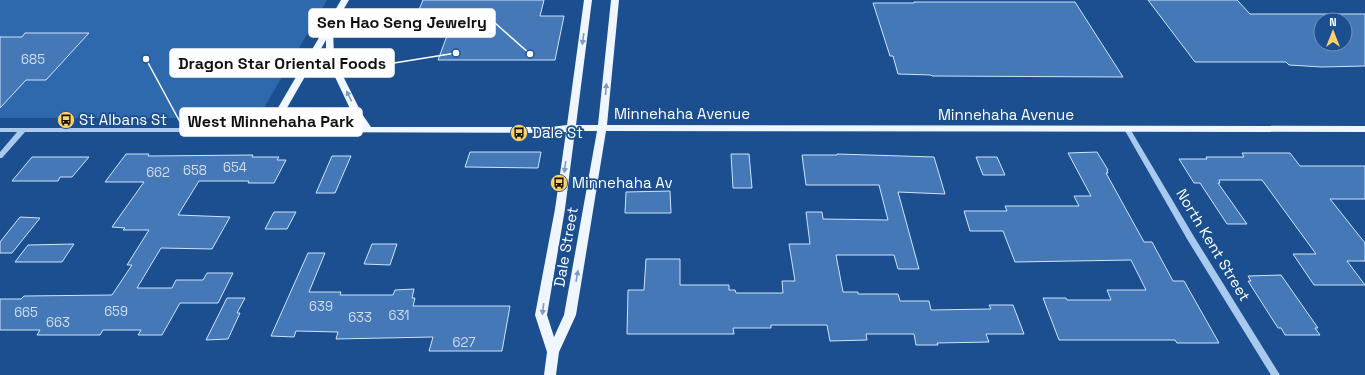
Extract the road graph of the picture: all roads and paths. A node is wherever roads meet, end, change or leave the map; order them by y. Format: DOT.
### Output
graph roads {
  1 [pos="346,0"];
  2 [pos="588,0"];
  3 [pos="615,0"];
  4 [pos="330,28"];
  5 [pos="570,128"];
  6 [pos="602,128"];
  7 [pos="1127,129"];
  8 [pos="1365,129"];
  9 [pos="0,130"];
  10 [pos="23,130"];
  11 [pos="270,130"];
  12 [pos="368,130"];
  13 [pos="0,156"];
  14 [pos="553,352"];
  15 [pos="550,375"];
  16 [pos="1276,375"];
  1 -- 4 [label="main road"];
  2 -- 5 [label="main road, Dale Street, one-way"];
  6 -- 3 [label="main road, Dale Street, one-way"];
  4 -- 11 [label="main road"];
  12 -- 4 [label="main road, one-way"];
  5 -- 6 [label="main road, Minnehaha Avenue"];
  5 -- 12 [label="main road, Minnehaha Avenue"];
  5 -- 14 [label="main road, Dale Street, one-way"];
  6 -- 7 [label="main road, Minnehaha Avenue"];
  14 -- 6 [label="main road, Dale Street, one-way"];
  7 -- 8 [label="main road, Minnehaha Avenue"];
  7 -- 16 [label="street, North Kent Street"];
  9 -- 10 [label="street, Minnehaha Avenue"];
  10 -- 11 [label="street, Minnehaha Avenue"];
  10 -- 13 [label="street"];
  11 -- 12 [label="main road, Minnehaha Avenue"];
  14 -- 15 [label="main road, Dale Street"];
}
